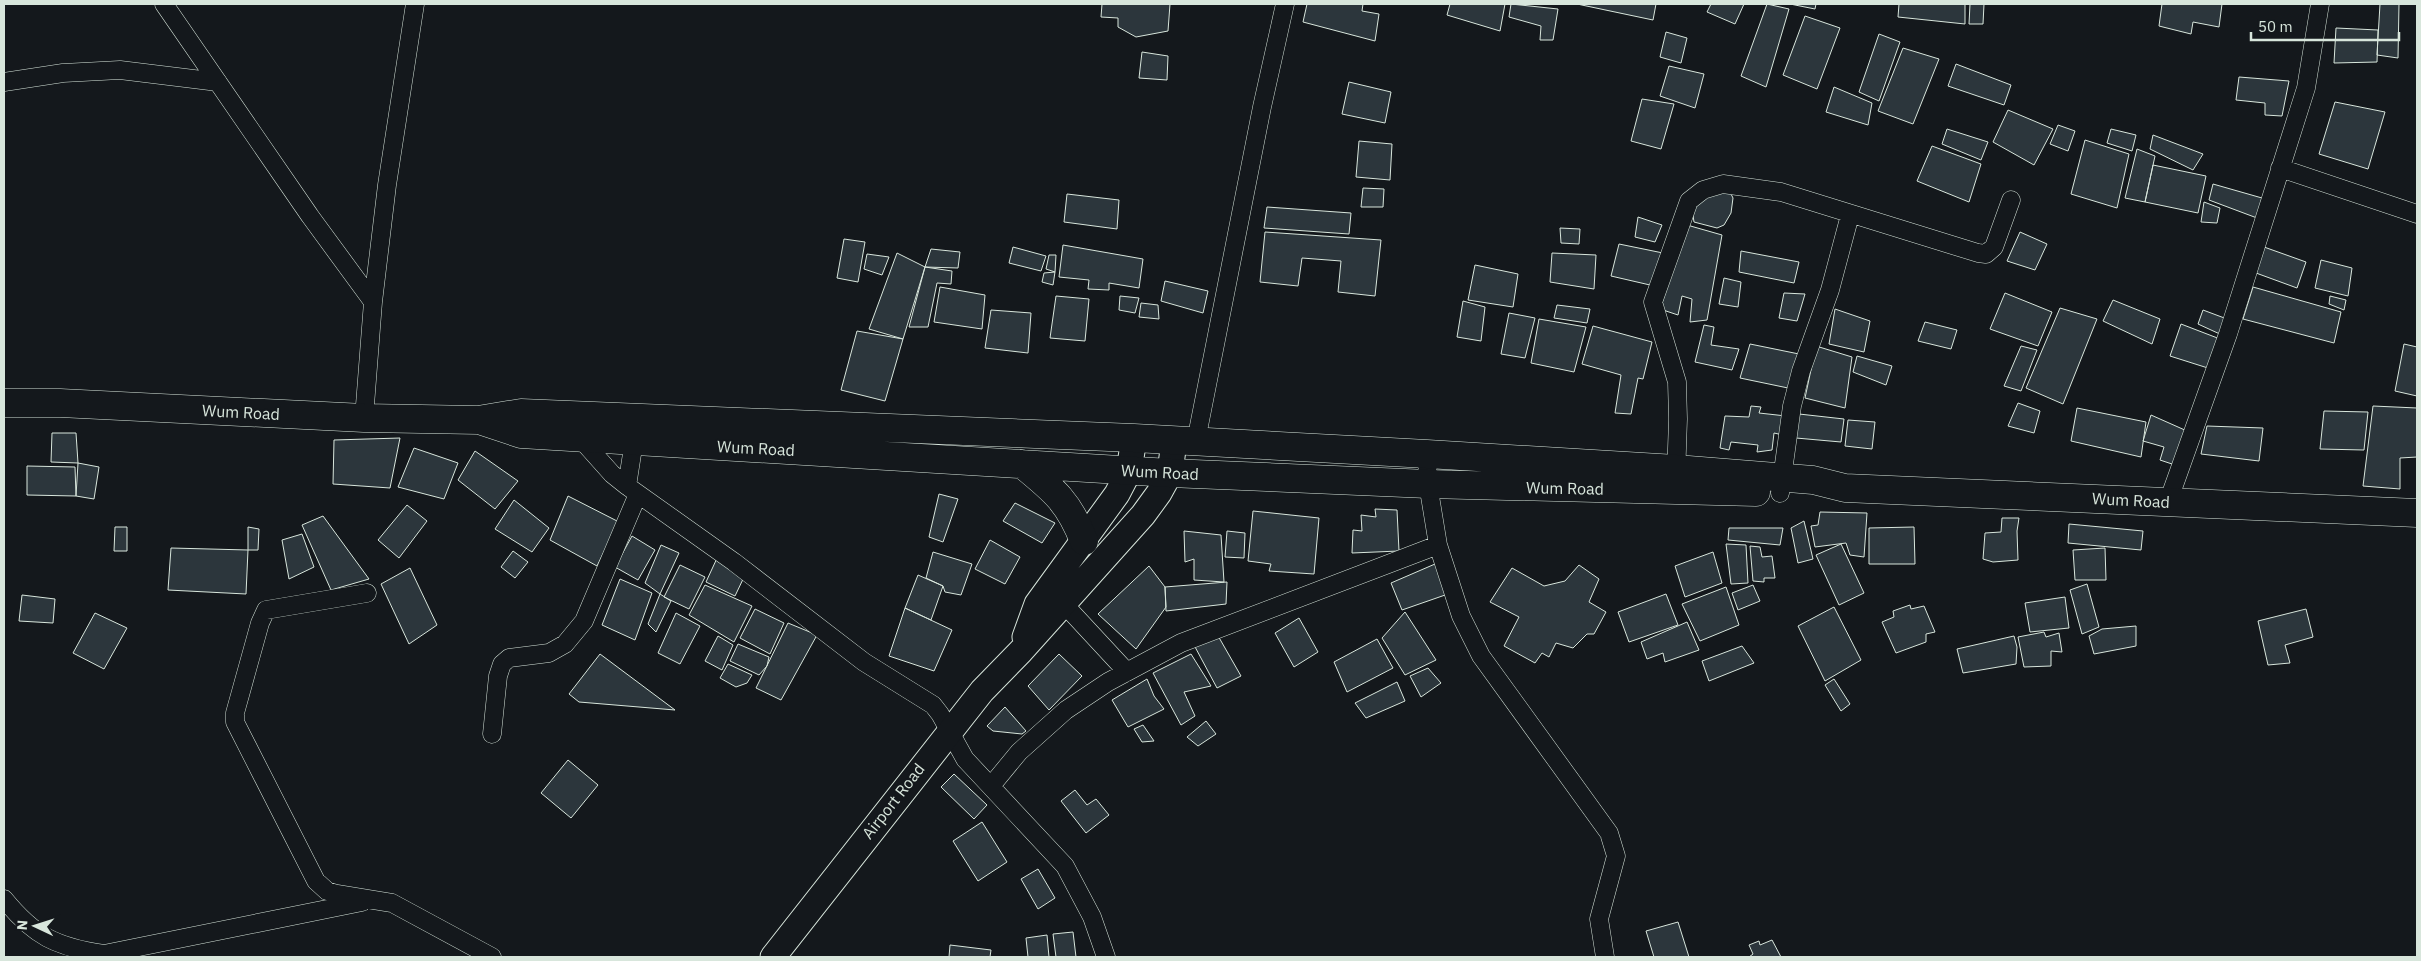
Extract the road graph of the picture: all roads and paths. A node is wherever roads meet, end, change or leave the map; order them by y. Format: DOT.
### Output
graph roads {
  1 [pos="164,4"];
  2 [pos="415,4"];
  3 [pos="1285,4"];
  4 [pos="2320,4"];
  5 [pos="4,82"];
  6 [pos="218,82"];
  7 [pos="2280,168"];
  8 [pos="2011,200"];
  9 [pos="2417,214"];
  10 [pos="1850,215"];
  11 [pos="373,302"];
  12 [pos="4,403"];
  13 [pos="364,418"];
  14 [pos="478,420"];
  15 [pos="579,437"];
  16 [pos="1134,438"];
  17 [pos="634,441"];
  18 [pos="1185,441"];
  19 [pos="1427,454"];
  20 [pos="1022,464"];
  21 [pos="1129,471"];
  22 [pos="1170,473"];
  23 [pos="1675,480"];
  24 [pos="1428,484"];
  25 [pos="1780,485"];
  26 [pos="632,490"];
  27 [pos="2168,502"];
  28 [pos="2417,513"];
  29 [pos="1084,541"];
  30 [pos="1438,545"];
  31 [pos="367,593"];
  32 [pos="1063,603"];
  33 [pos="1020,651"];
  34 [pos="1127,672"];
  35 [pos="949,730"];
  36 [pos="492,734"];
  37 [pos="991,786"];
  38 [pos="4,899"];
  39 [pos="376,899"];
  40 [pos="492,957"];
  41 [pos="773,957"];
  42 [pos="1106,957"];
  43 [pos="1605,957"];
  1 -- 6 [label="street"];
  2 -- 11 [label="street"];
  3 -- 18 [label="street"];
  4 -- 7 [label="street"];
  5 -- 6 [label="street"];
  6 -- 11 [label="street"];
  7 -- 9 [label="street"];
  7 -- 27 [label="street"];
  8 -- 10 [label="street"];
  10 -- 23 [label="street"];
  10 -- 25 [label="street"];
  11 -- 13 [label="street"];
  12 -- 13 [label="highway, Wum Road"];
  13 -- 14 [label="highway, Wum Road"];
  14 -- 15 [label="highway, Wum Road"];
  14 -- 16 [label="highway, Wum Road"];
  15 -- 17 [label="highway, Wum Road"];
  15 -- 26 [label="street"];
  16 -- 18 [label="highway, Wum Road"];
  16 -- 21 [label="main road, Airport Road"];
  17 -- 20 [label="highway, Wum Road"];
  17 -- 26 [label="street"];
  18 -- 19 [label="highway, Wum Road"];
  18 -- 22 [label="main road, Airport Road"];
  19 -- 23 [label="highway, Wum Road"];
  19 -- 24 [label="street"];
  20 -- 21 [label="highway, Wum Road"];
  20 -- 29 [label="highway"];
  21 -- 22 [label="highway, Wum Road"];
  21 -- 29 [label="main road, Airport Road"];
  22 -- 24 [label="highway, Wum Road"];
  22 -- 32 [label="main road, Airport Road"];
  23 -- 24 [label="highway, Wum Road"];
  23 -- 25 [label="highway, Wum Road"];
  24 -- 30 [label="street"];
  25 -- 27 [label="highway, Wum Road"];
  26 -- 35 [label="street"];
  26 -- 36 [label="street"];
  27 -- 28 [label="highway, Wum Road"];
  29 -- 33 [label="main road, Airport Road"];
  30 -- 34 [label="street"];
  30 -- 43 [label="street"];
  31 -- 39 [label="street"];
  32 -- 33 [label="main road, Airport Road"];
  32 -- 34 [label="street"];
  33 -- 35 [label="main road, Airport Road"];
  34 -- 37 [label="street"];
  35 -- 37 [label="street"];
  35 -- 41 [label="main road, Airport Road"];
  37 -- 42 [label="street"];
  38 -- 39 [label="street"];
  39 -- 40 [label="street"];
}
